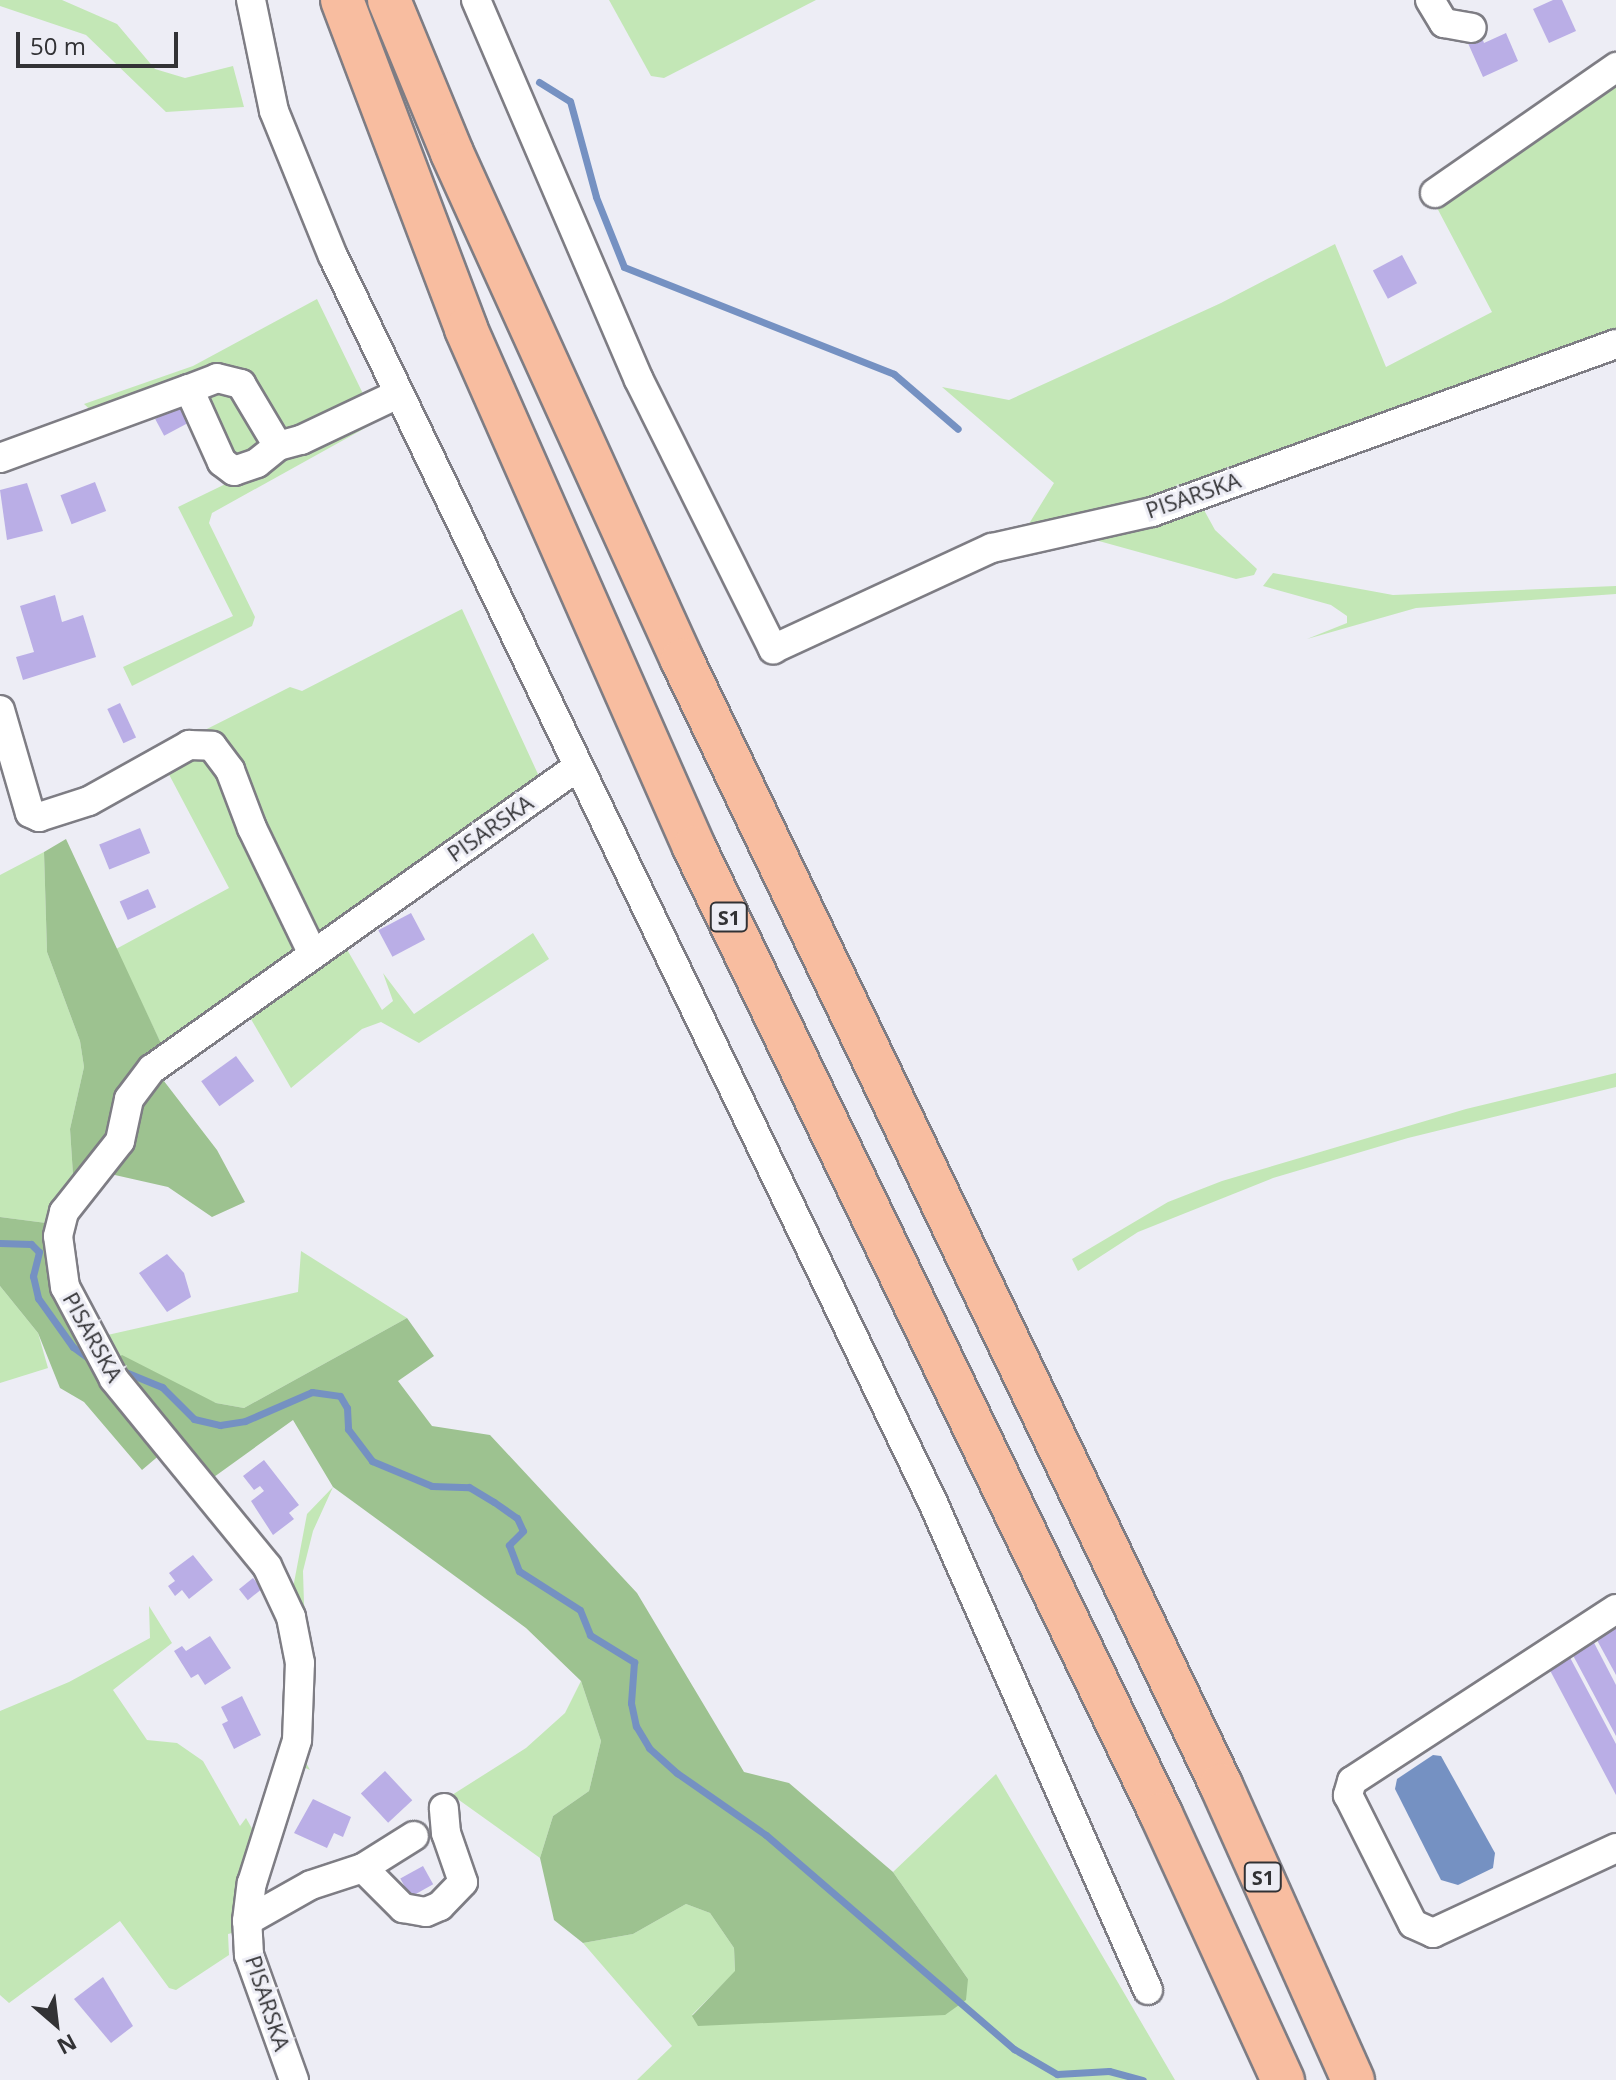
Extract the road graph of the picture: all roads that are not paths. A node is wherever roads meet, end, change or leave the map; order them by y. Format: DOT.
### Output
graph roads {
  1 [pos="251,0"];
  2 [pos="342,0"];
  3 [pos="389,0"];
  4 [pos="476,0"];
  5 [pos="1430,0"];
  6 [pos="1472,28"];
  7 [pos="1616,67"];
  8 [pos="1435,193"];
  9 [pos="1616,344"];
  10 [pos="189,389"];
  11 [pos="398,394"];
  12 [pos="278,446"];
  13 [pos="0,458"];
  14 [pos="0,710"];
  15 [pos="576,768"];
  16 [pos="312,952"];
  17 [pos="1616,1609"];
  18 [pos="444,1808"];
  19 [pos="414,1836"];
  20 [pos="1616,1848"];
  21 [pos="363,1868"];
  22 [pos="247,1921"];
  23 [pos="1148,1990"];
  24 [pos="294,2080"];
  25 [pos="1283,2080"];
  26 [pos="1353,2080"];
  1 -- 11 [label="street"];
  2 -- 25 [label="highway, S1"];
  3 -- 26 [label="highway, S1"];
  4 -- 9 [label="street, PISARSKA"];
  5 -- 6 [label="street"];
  7 -- 8 [label="street"];
  10 -- 12 [label="street"];
  10 -- 12 [label="street"];
  10 -- 13 [label="street"];
  11 -- 12 [label="street"];
  11 -- 15 [label="street"];
  14 -- 16 [label="street"];
  15 -- 16 [label="street, PISARSKA"];
  15 -- 23 [label="street"];
  16 -- 22 [label="street, PISARSKA"];
  17 -- 20 [label="street"];
  18 -- 21 [label="street"];
  19 -- 21 [label="street"];
  21 -- 22 [label="street"];
  22 -- 24 [label="street, PISARSKA"];
}
